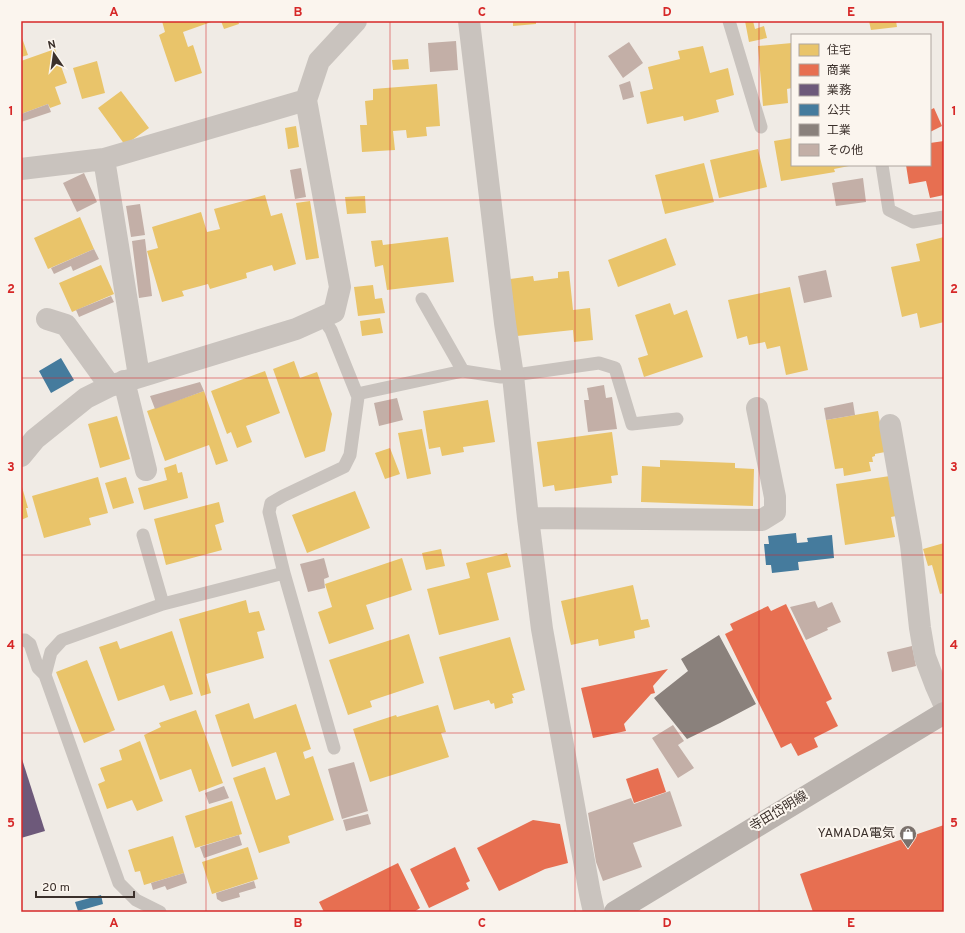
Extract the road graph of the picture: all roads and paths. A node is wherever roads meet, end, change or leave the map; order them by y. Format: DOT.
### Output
graph roads {
  1 [pos="356,21"];
  2 [pos="469,21"];
  3 [pos="729,21"];
  4 [pos="306,100"];
  5 [pos="761,127"];
  6 [pos="104,159"];
  7 [pos="882,166"];
  8 [pos="21,169"];
  9 [pos="944,217"];
  10 [pos="422,300"];
  11 [pos="322,316"];
  12 [pos="47,318"];
  13 [pos="463,371"];
  14 [pos="513,376"];
  15 [pos="125,381"];
  16 [pos="358,394"];
  17 [pos="757,408"];
  18 [pos="677,419"];
  19 [pos="890,425"];
  20 [pos="21,456"];
  21 [pos="146,470"];
  22 [pos="528,518"];
  23 [pos="143,535"];
  24 [pos="284,573"];
  25 [pos="163,604"];
  26 [pos="21,640"];
  27 [pos="45,674"];
  28 [pos="944,704"];
  29 [pos="944,712"];
  30 [pos="334,748"];
  31 [pos="160,912"];
  32 [pos="594,912"];
  33 [pos="615,912"];
  1 -- 4 [label="street"];
  2 -- 14 [label="street"];
  3 -- 5 [label="lane"];
  4 -- 6 [label="street"];
  4 -- 11 [label="street"];
  6 -- 8 [label="street"];
  6 -- 15 [label="street"];
  7 -- 9 [label="lane"];
  10 -- 13 [label="lane"];
  11 -- 15 [label="street"];
  11 -- 16 [label="lane"];
  12 -- 15 [label="street"];
  13 -- 14 [label="lane"];
  13 -- 16 [label="lane"];
  14 -- 18 [label="lane"];
  14 -- 22 [label="street"];
  15 -- 20 [label="street"];
  15 -- 21 [label="street"];
  16 -- 24 [label="lane"];
  17 -- 22 [label="street"];
  19 -- 28 [label="street"];
  22 -- 32 [label="street"];
  23 -- 25 [label="lane"];
  24 -- 25 [label="lane"];
  24 -- 30 [label="lane"];
  25 -- 27 [label="lane"];
  26 -- 27 [label="lane"];
  27 -- 31 [label="lane"];
  29 -- 33 [label="main road, 寺田岱明線"];
}
